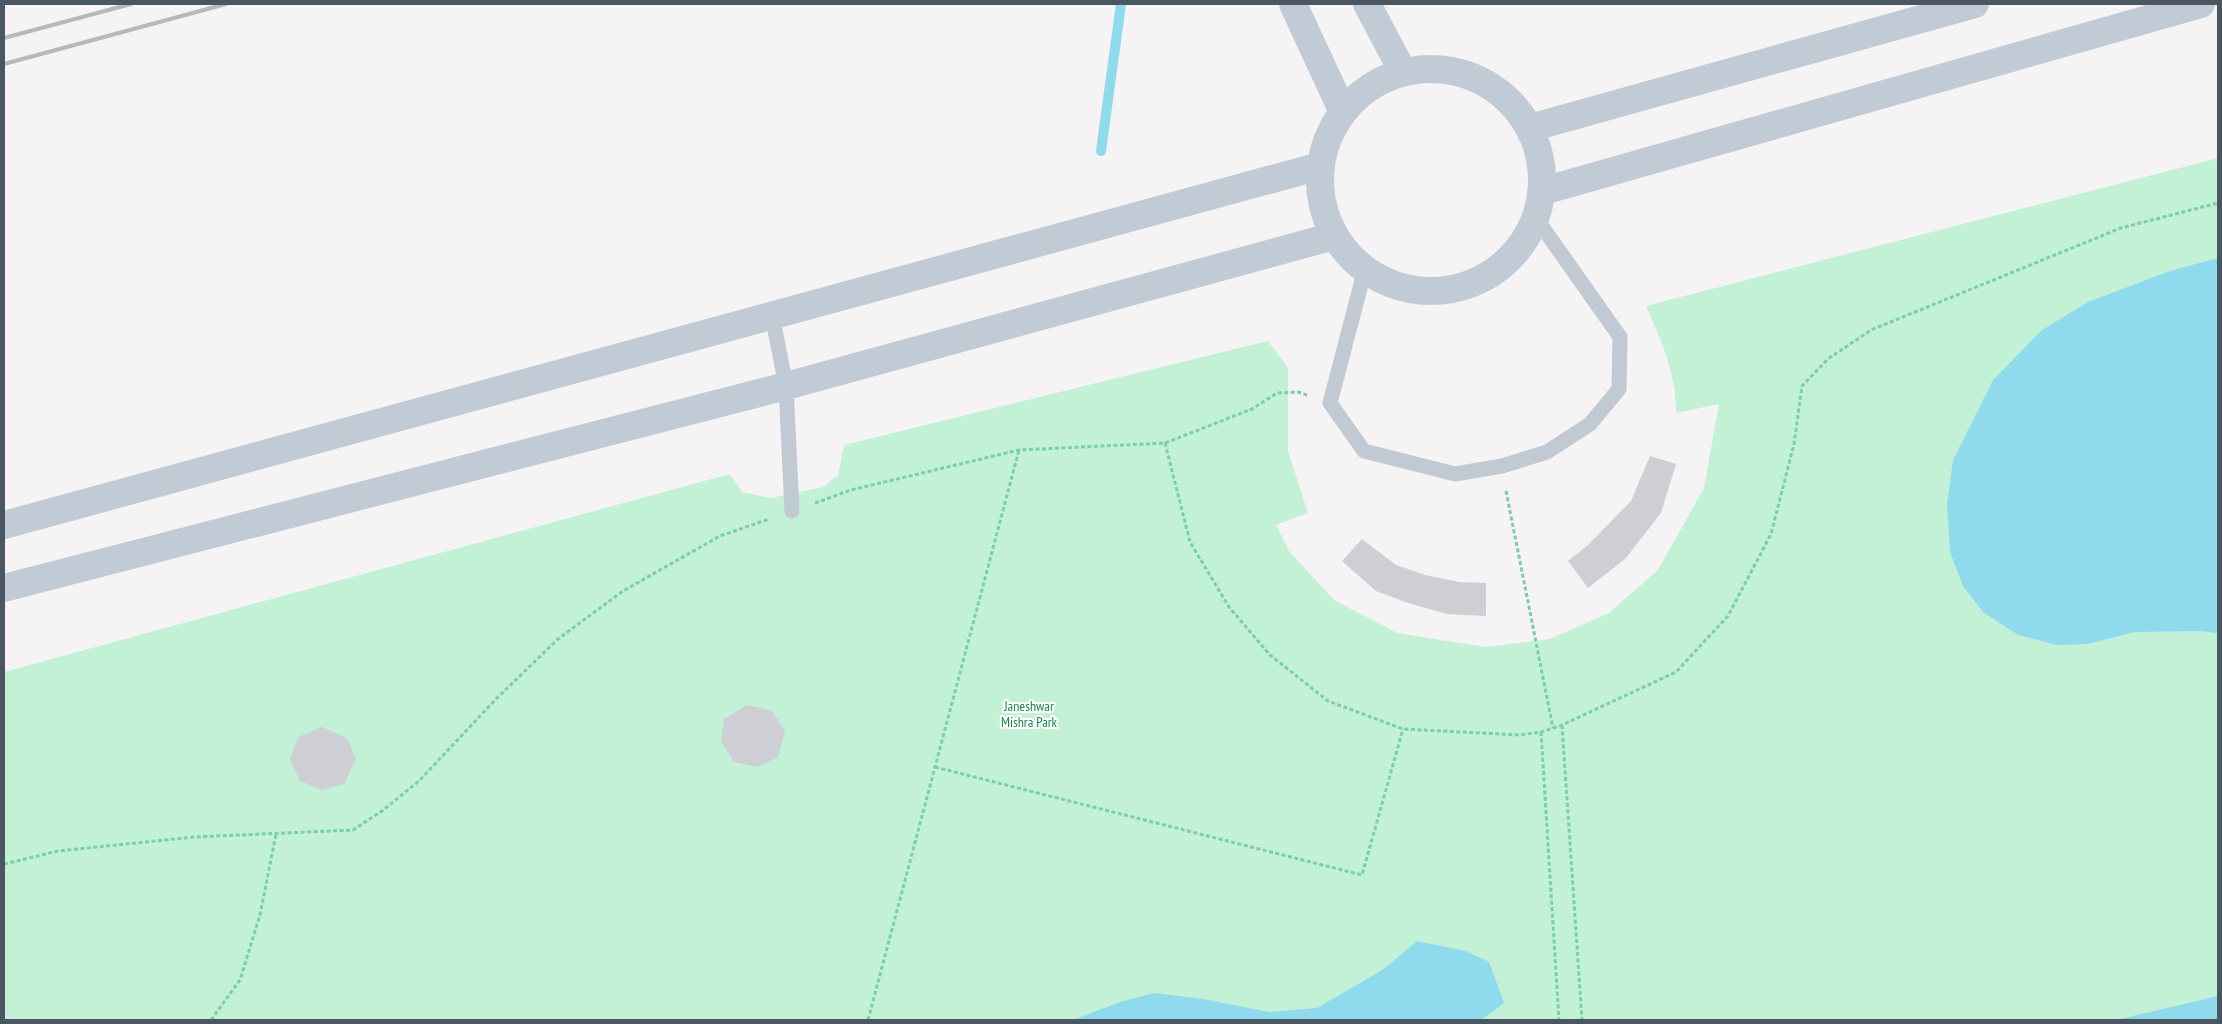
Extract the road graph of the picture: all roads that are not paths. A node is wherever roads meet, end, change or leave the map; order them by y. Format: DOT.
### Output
graph roads {
  1 [pos="1293,4"];
  2 [pos="1368,4"];
  3 [pos="1974,4"];
  4 [pos="2201,4"];
  5 [pos="1403,72"];
  6 [pos="1343,112"];
  7 [pos="1530,128"];
  8 [pos="1320,166"];
  9 [pos="1543,191"];
  10 [pos="1536,218"];
  11 [pos="1334,236"];
  12 [pos="1365,269"];
  13 [pos="772,315"];
  14 [pos="786,386"];
  15 [pos="792,511"];
  16 [pos="4,525"];
  17 [pos="4,588"];
  1 -- 6 [label="street"];
  2 -- 5 [label="street"];
  3 -- 7 [label="street"];
  4 -- 9 [label="street"];
  5 -- 6 [label="street"];
  5 -- 7 [label="street"];
  6 -- 8 [label="street"];
  7 -- 9 [label="street"];
  8 -- 11 [label="street"];
  8 -- 13 [label="street"];
  9 -- 10 [label="street"];
  10 -- 12 [label="street"];
  10 -- 12 [label="lane"];
  11 -- 12 [label="street"];
  11 -- 14 [label="street"];
  13 -- 14 [label="lane"];
  13 -- 16 [label="street"];
  14 -- 15 [label="lane"];
  14 -- 17 [label="street"];
}
